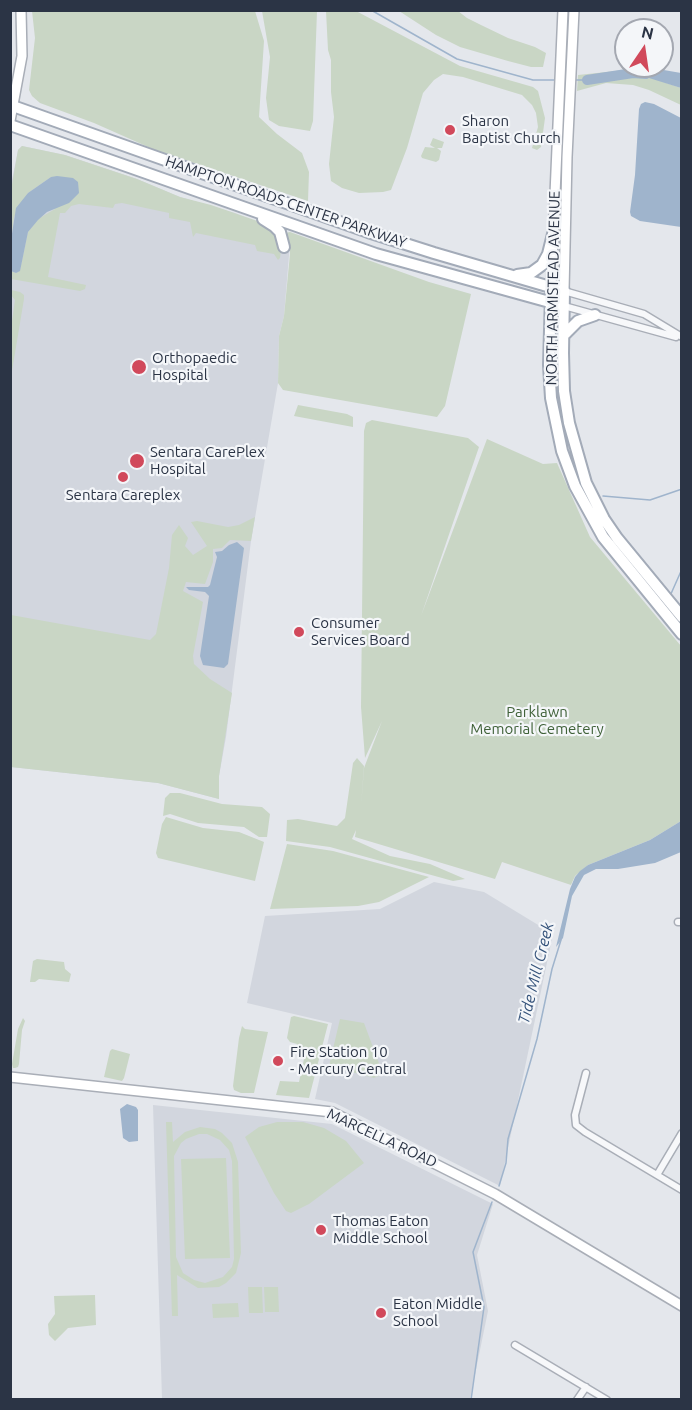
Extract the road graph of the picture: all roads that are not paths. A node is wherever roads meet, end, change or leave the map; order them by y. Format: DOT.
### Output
graph roads {
  1 [pos="21,10"];
  2 [pos="563,10"];
  3 [pos="574,10"];
  4 [pos="12,106"];
  5 [pos="10,123"];
  6 [pos="171,182"];
  7 [pos="554,234"];
  8 [pos="284,247"];
  9 [pos="447,275"];
  10 [pos="511,275"];
  11 [pos="551,286"];
  12 [pos="564,291"];
  13 [pos="551,303"];
  14 [pos="564,306"];
  15 [pos="595,315"];
  16 [pos="563,336"];
  17 [pos="681,338"];
  18 [pos="549,345"];
  19 [pos="681,617"];
  20 [pos="681,634"];
  21 [pos="586,1073"];
  22 [pos="10,1077"];
  23 [pos="681,1133"];
  24 [pos="657,1175"];
  25 [pos="681,1190"];
  26 [pos="681,1306"];
  27 [pos="515,1345"];
  28 [pos="585,1387"];
  29 [pos="577,1400"];
  30 [pos="607,1400"];
  1 -- 4 [label="street"];
  2 -- 7 [label="street, NORTH ARMISTEAD AVENUE"];
  3 -- 12 [label="street, NORTH ARMISTEAD AVENUE"];
  4 -- 5 [label="street"];
  4 -- 10 [label="main road, HAMPTON ROADS CENTER PARKWAY"];
  5 -- 6 [label="main road, HAMPTON ROADS CENTER PARKWAY"];
  6 -- 8 [label="main road"];
  6 -- 9 [label="main road, HAMPTON ROADS CENTER PARKWAY"];
  7 -- 10 [label="main road"];
  7 -- 11 [label="street, NORTH ARMISTEAD AVENUE"];
  9 -- 13 [label="main road, HAMPTON ROADS CENTER PARKWAY"];
  9 -- 18 [label="main road"];
  10 -- 11 [label="main road, HAMPTON ROADS CENTER PARKWAY"];
  11 -- 12 [label="main road, HAMPTON ROADS CENTER PARKWAY"];
  11 -- 13 [label="main road, NORTH ARMISTEAD AVENUE"];
  12 -- 14 [label="main road, NORTH ARMISTEAD AVENUE"];
  12 -- 17 [label="street"];
  13 -- 14 [label="main road, HAMPTON ROADS CENTER PARKWAY"];
  13 -- 18 [label="main road, NORTH ARMISTEAD AVENUE"];
  14 -- 15 [label="street"];
  14 -- 16 [label="main road, NORTH ARMISTEAD AVENUE"];
  15 -- 16 [label="main road"];
  15 -- 17 [label="street"];
  16 -- 19 [label="main road, NORTH ARMISTEAD AVENUE"];
  18 -- 20 [label="main road, NORTH ARMISTEAD AVENUE"];
  21 -- 24 [label="street"];
  22 -- 26 [label="street, MARCELLA ROAD"];
  23 -- 24 [label="street"];
  24 -- 25 [label="street"];
  27 -- 28 [label="street"];
  28 -- 29 [label="street"];
  28 -- 30 [label="street"];
}
